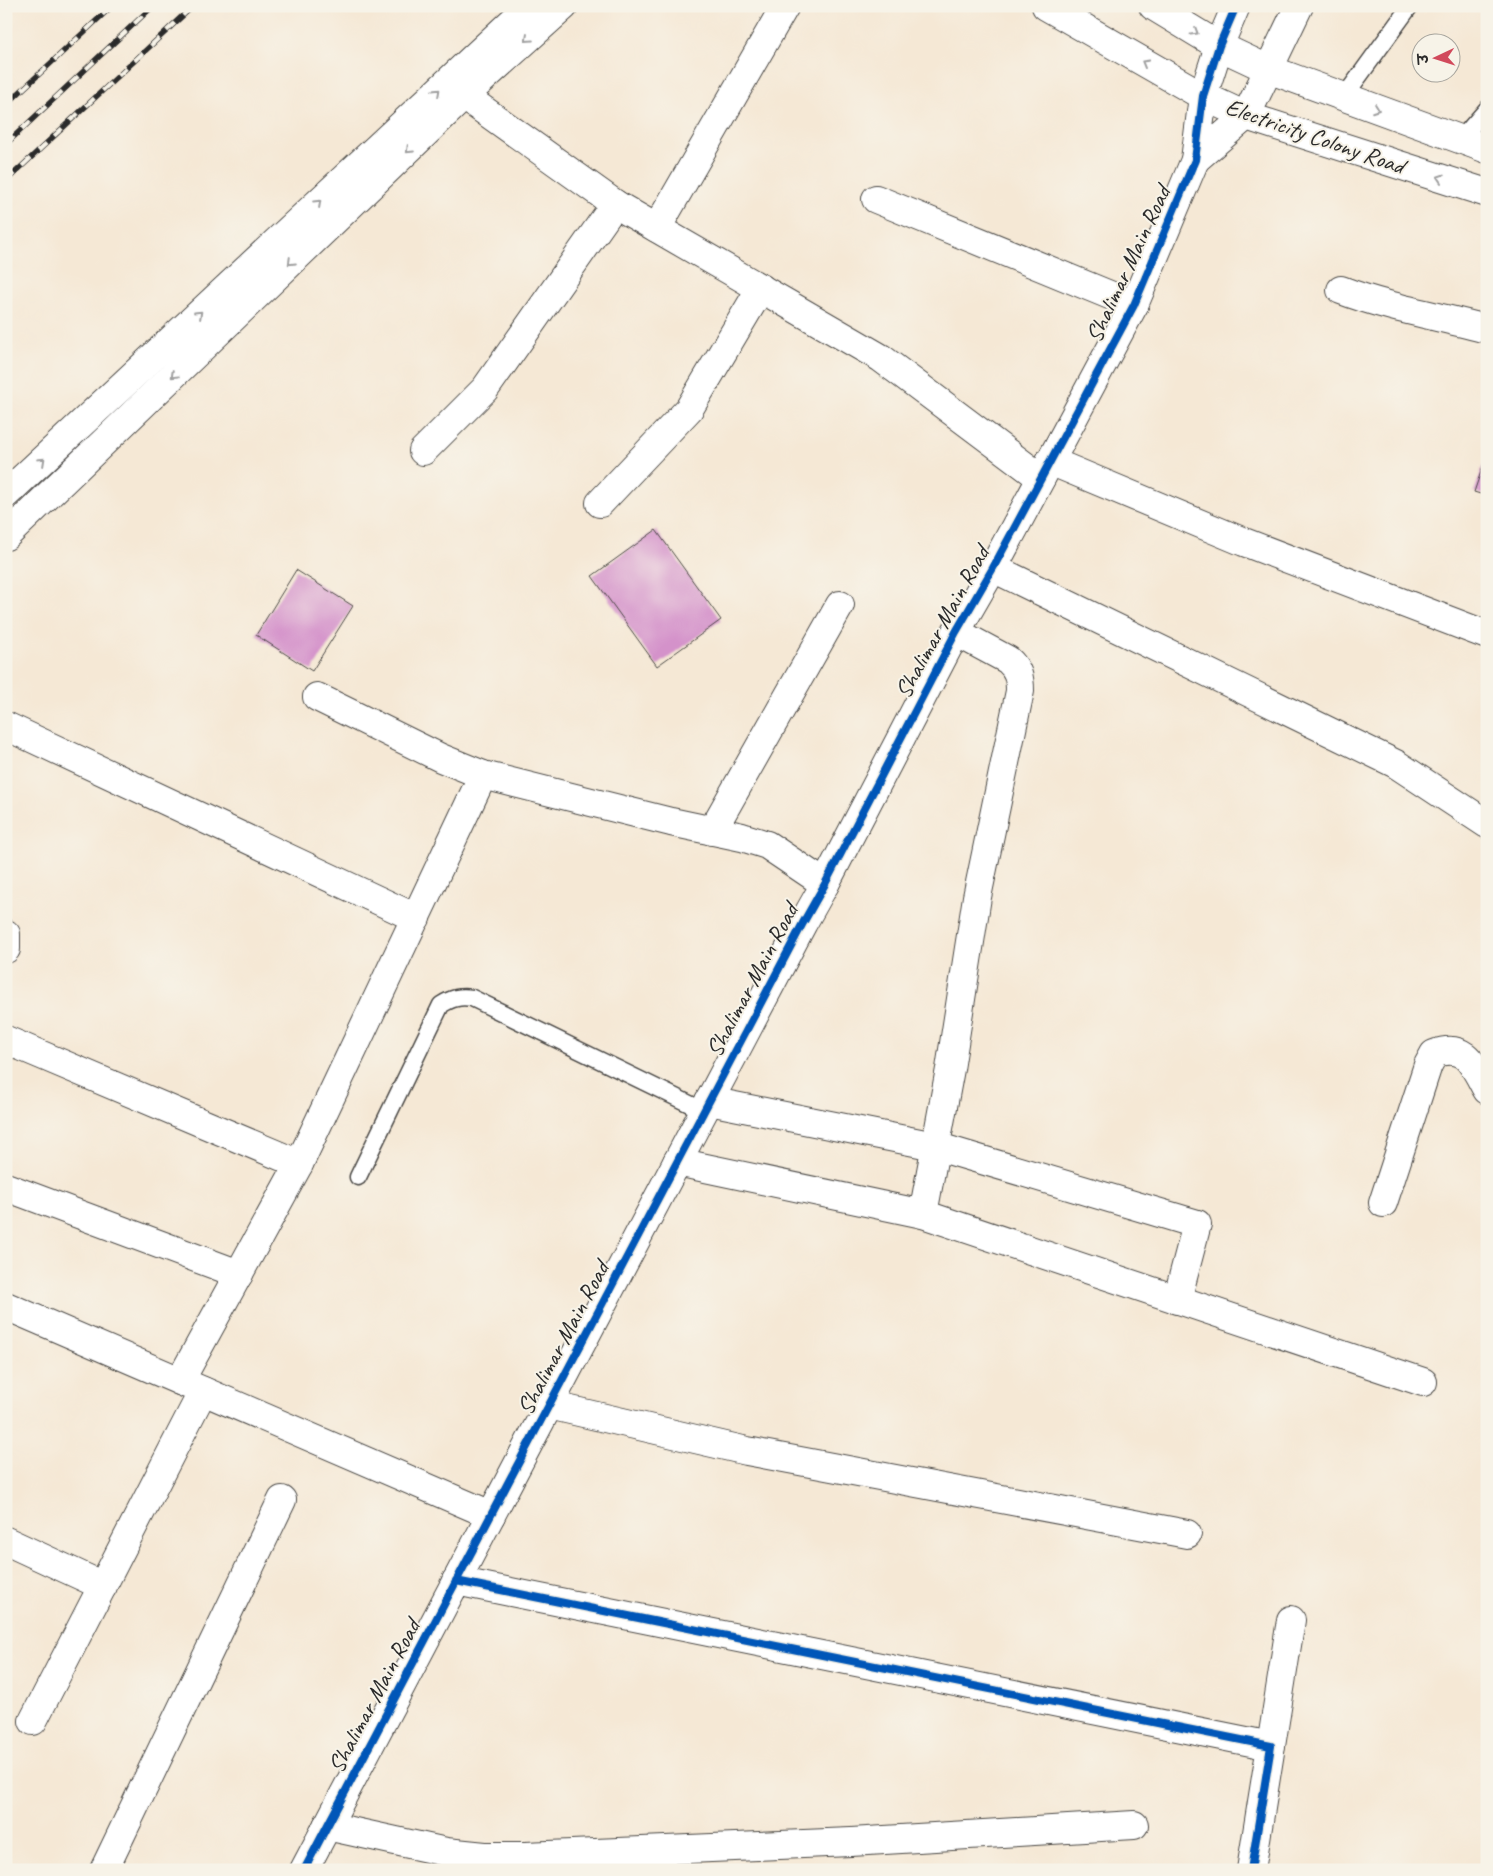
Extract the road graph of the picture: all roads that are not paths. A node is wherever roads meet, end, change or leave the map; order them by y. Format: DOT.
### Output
graph roads {
  1 [pos="529,6"];
  2 [pos="564,6"];
  3 [pos="785,6"];
  4 [pos="1046,6"];
  5 [pos="1153,6"];
  6 [pos="1236,6"];
  7 [pos="1300,6"];
  8 [pos="1410,6"];
  9 [pos="1219,46"];
  10 [pos="1268,69"];
  11 [pos="464,96"];
  12 [pos="1203,96"];
  13 [pos="1344,97"];
  14 [pos="1487,108"];
  15 [pos="1246,116"];
  16 [pos="1460,140"];
  17 [pos="1487,149"];
  18 [pos="1195,160"];
  19 [pos="1487,193"];
  20 [pos="876,199"];
  21 [pos="615,204"];
  22 [pos="657,228"];
  23 [pos="761,288"];
  24 [pos="1341,290"];
  25 [pos="1134,305"];
  26 [pos="1487,329"];
  27 [pos="423,451"];
  28 [pos="1046,470"];
  29 [pos="6,494"];
  30 [pos="600,503"];
  31 [pos="6,536"];
  32 [pos="993,568"];
  33 [pos="840,605"];
  34 [pos="956,632"];
  35 [pos="1487,635"];
  36 [pos="317,698"];
  37 [pos="6,726"];
  38 [pos="483,775"];
  39 [pos="1487,824"];
  40 [pos="712,831"];
  41 [pos="825,884"];
  42 [pos="416,918"];
  43 [pos="6,934"];
  44 [pos="6,949"];
  45 [pos="6,1040"];
  46 [pos="1487,1090"];
  47 [pos="706,1106"];
  48 [pos="935,1146"];
  49 [pos="677,1162"];
  50 [pos="299,1164"];
  51 [pos="358,1177"];
  52 [pos="6,1187"];
  53 [pos="1383,1203"];
  54 [pos="923,1214"];
  55 [pos="238,1274"];
  56 [pos="1177,1300"];
  57 [pos="6,1306"];
  58 [pos="1423,1382"];
  59 [pos="192,1386"];
  60 [pos="549,1405"];
  61 [pos="282,1500"];
  62 [pos="491,1515"];
  63 [pos="1188,1534"];
  64 [pos="6,1541"];
  65 [pos="456,1581"];
  66 [pos="103,1586"];
  67 [pos="1292,1620"];
  68 [pos="33,1722"];
  69 [pos="1271,1746"];
  70 [pos="1134,1825"];
  71 [pos="327,1826"];
  72 [pos="104,1870"];
  73 [pos="304,1870"];
  74 [pos="1251,1870"];
  29 -- 1 [label="street, one-way"];
  2 -- 11 [label="street, one-way"];
  3 -- 22 [label="street"];
  12 -- 4 [label="street, Electricity Colony Road, one-way"];
  5 -- 9 [label="street, Electricity Colony Road, one-way"];
  6 -- 9 [label="street, Shalimar Main Road"];
  7 -- 10 [label="street"];
  8 -- 13 [label="lane"];
  9 -- 10 [label="street, Electricity Colony Road"];
  9 -- 12 [label="street, Shalimar Main Road"];
  10 -- 13 [label="street, Electricity Colony Road"];
  10 -- 15 [label="street"];
  11 -- 21 [label="street"];
  11 -- 31 [label="street, one-way"];
  12 -- 15 [label="street, Electricity Colony Road"];
  12 -- 18 [label="street, Shalimar Main Road"];
  13 -- 16 [label="street, Electricity Colony Road, one-way"];
  14 -- 16 [label="lane"];
  15 -- 18 [label="street, Shalimar Main Road"];
  19 -- 15 [label="street, Electricity Colony Road, one-way"];
  16 -- 17 [label="street, Electricity Colony Road"];
  18 -- 25 [label="street, Shalimar Main Road"];
  20 -- 25 [label="street"];
  21 -- 22 [label="street"];
  21 -- 27 [label="street"];
  22 -- 23 [label="street"];
  23 -- 28 [label="street"];
  23 -- 30 [label="street"];
  24 -- 26 [label="street"];
  25 -- 28 [label="street, Shalimar Main Road"];
  28 -- 32 [label="street, Shalimar Main Road"];
  28 -- 35 [label="street"];
  32 -- 34 [label="street, Shalimar Main Road"];
  32 -- 39 [label="street"];
  33 -- 40 [label="street"];
  34 -- 41 [label="street, Shalimar Main Road"];
  34 -- 48 [label="street"];
  36 -- 38 [label="street"];
  37 -- 42 [label="street"];
  38 -- 40 [label="street"];
  38 -- 42 [label="street"];
  40 -- 41 [label="street"];
  41 -- 47 [label="street, Shalimar Main Road"];
  42 -- 50 [label="street"];
  43 -- 44 [label="street"];
  45 -- 50 [label="street"];
  46 -- 53 [label="street"];
  47 -- 48 [label="street"];
  47 -- 49 [label="street, Shalimar Main Road"];
  47 -- 51 [label="lane"];
  48 -- 54 [label="street"];
  48 -- 56 [label="street"];
  49 -- 54 [label="street"];
  49 -- 60 [label="street, Shalimar Main Road"];
  50 -- 55 [label="street"];
  52 -- 55 [label="street"];
  54 -- 56 [label="street"];
  55 -- 59 [label="street"];
  56 -- 58 [label="street"];
  57 -- 59 [label="street"];
  59 -- 62 [label="street"];
  59 -- 66 [label="street"];
  60 -- 62 [label="street, Shalimar Main Road"];
  60 -- 63 [label="street"];
  61 -- 72 [label="street"];
  62 -- 65 [label="street, Shalimar Main Road"];
  64 -- 66 [label="street"];
  65 -- 69 [label="street"];
  65 -- 71 [label="street, Shalimar Main Road"];
  66 -- 68 [label="street"];
  67 -- 69 [label="street"];
  69 -- 74 [label="street"];
  70 -- 71 [label="street"];
  71 -- 73 [label="street, Shalimar Main Road"];
}
